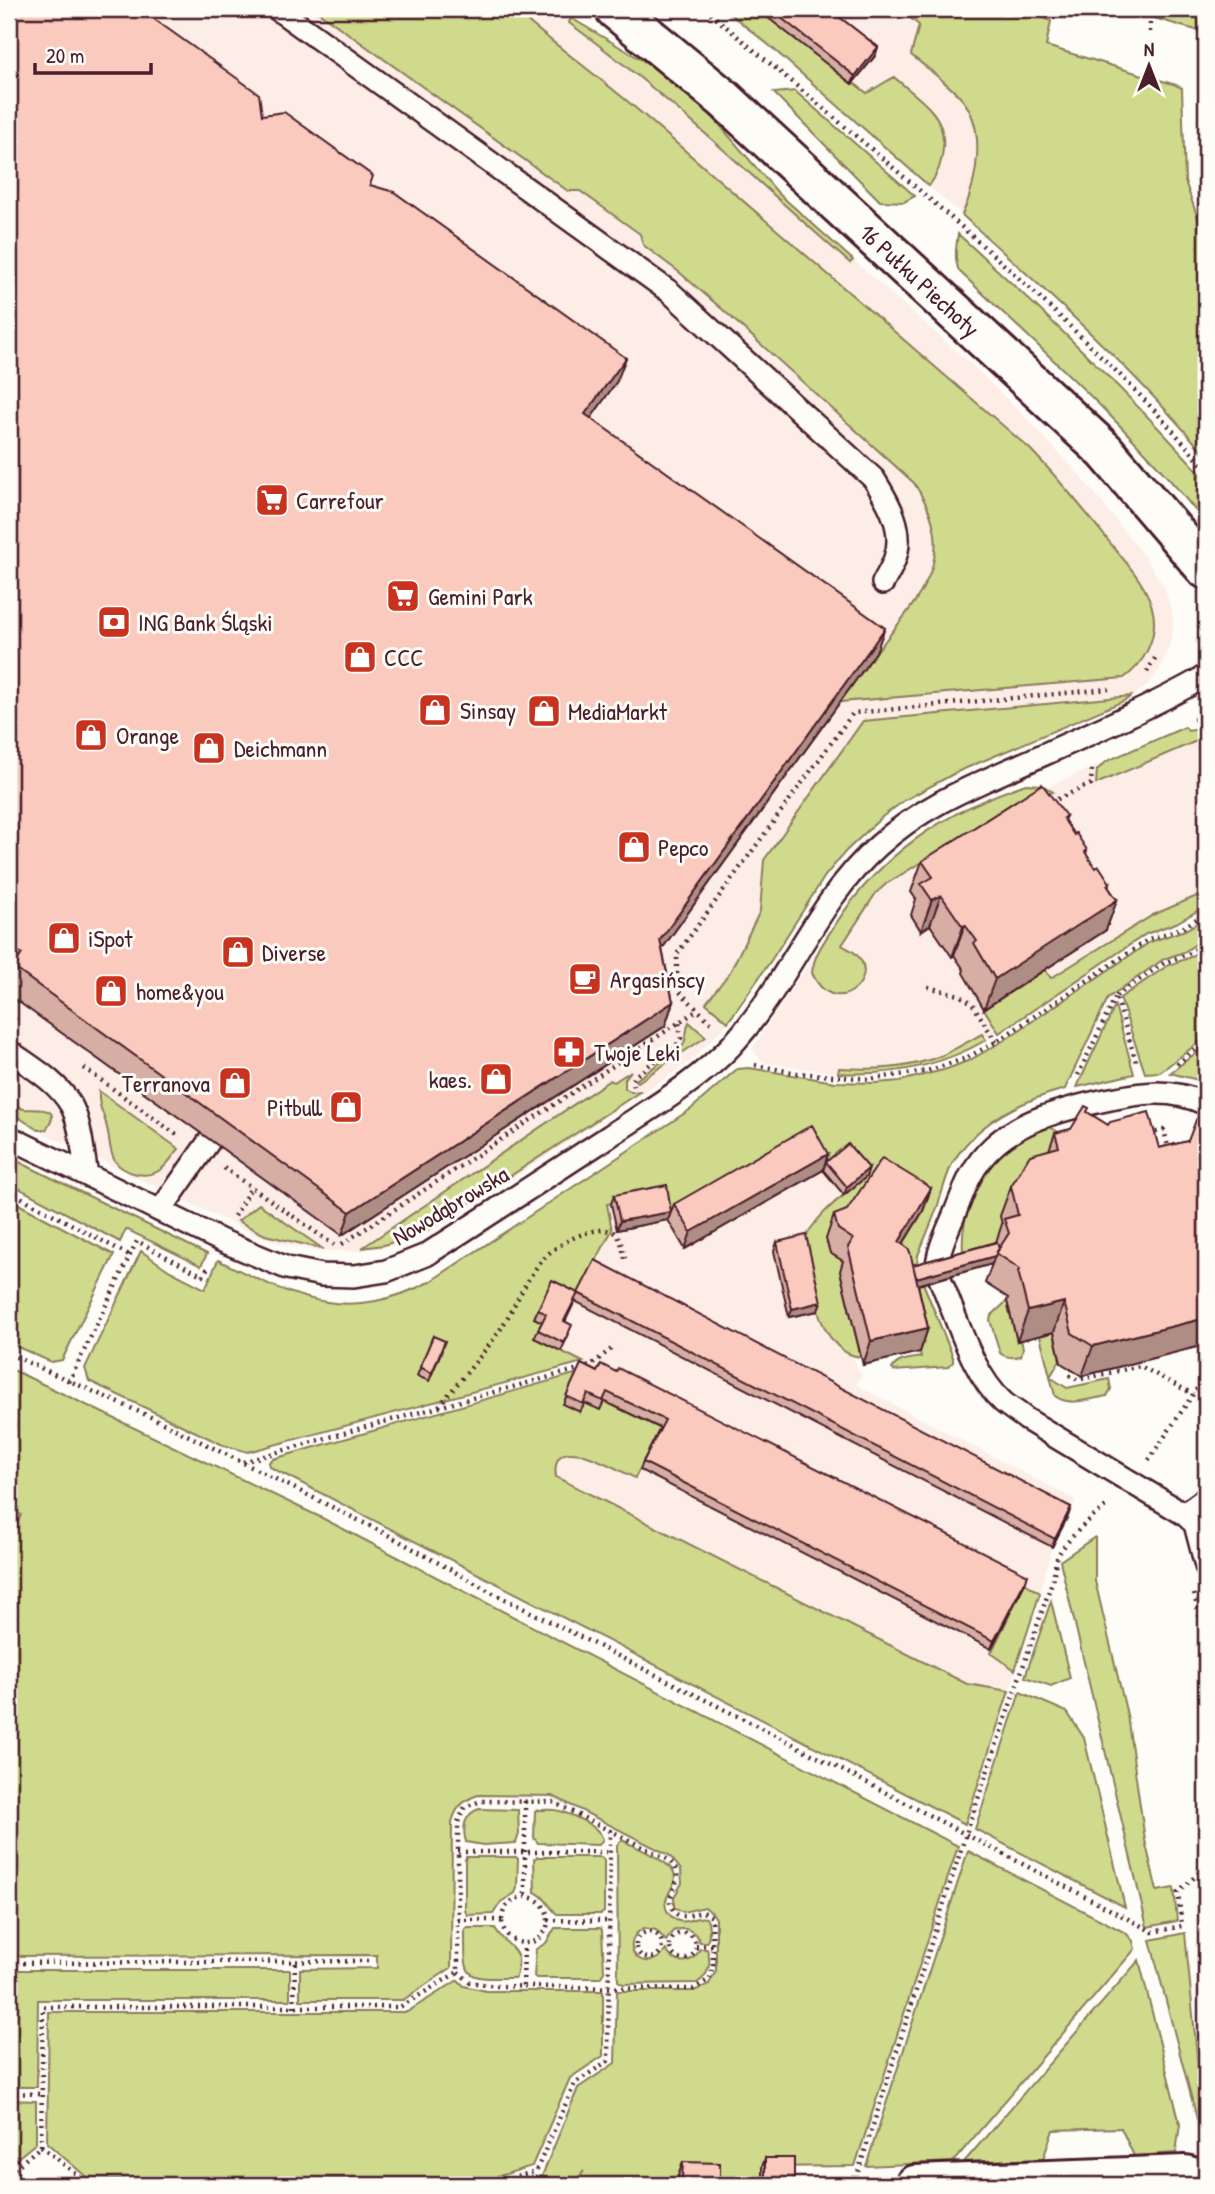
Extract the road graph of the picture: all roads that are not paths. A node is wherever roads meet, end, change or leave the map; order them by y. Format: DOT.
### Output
graph roads {
  1 [pos="277,9"];
  2 [pos="615,9"];
  3 [pos="1206,569"];
  4 [pos="883,583"];
  5 [pos="1206,676"];
  6 [pos="9,1051"];
  7 [pos="1206,1104"];
  8 [pos="9,1137"];
  9 [pos="206,1146"];
  10 [pos="86,1175"];
  11 [pos="160,1210"];
  12 [pos="1206,1498"];
  13 [pos="1184,1514"];
  14 [pos="1206,1566"];
  15 [pos="1206,2181"];
  16 [pos="915,2185"];
  1 -- 4 [label="lane"];
  2 -- 3 [label="street, 16 Pułku Piechoty"];
  5 -- 11 [label="lane, Nowodąbrowska"];
  6 -- 10 [label="lane"];
  7 -- 13 [label="lane"];
  8 -- 10 [label="lane, Nowodąbrowska"];
  9 -- 11 [label="lane"];
  10 -- 11 [label="lane, Nowodąbrowska"];
  12 -- 13 [label="lane"];
  13 -- 14 [label="lane"];
  15 -- 16 [label="street"];
}
